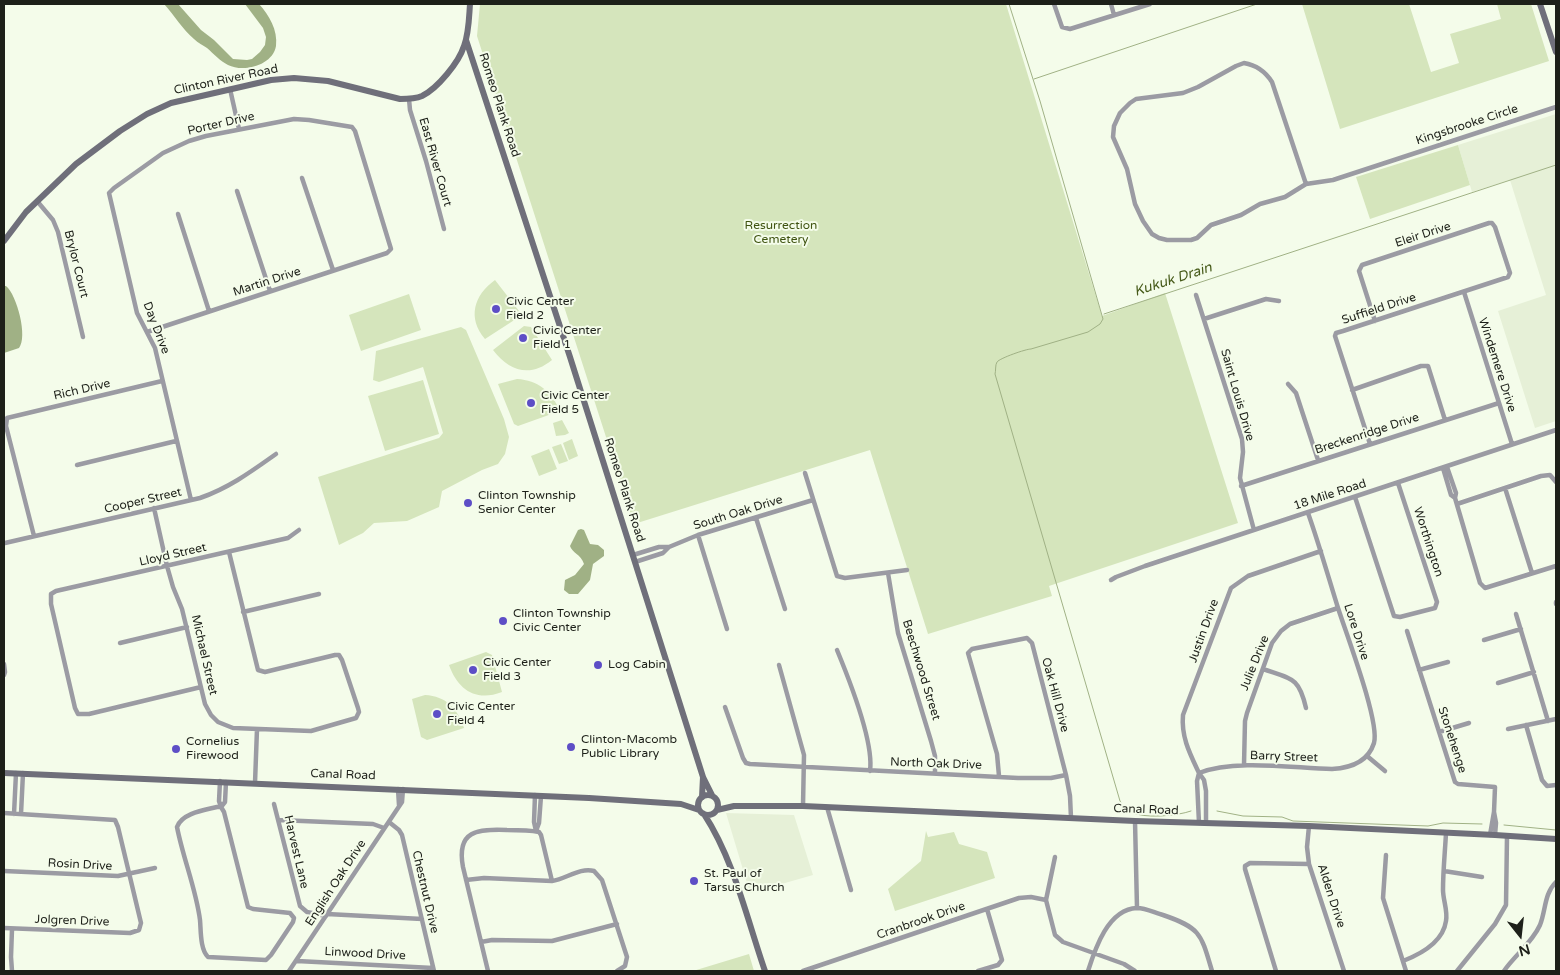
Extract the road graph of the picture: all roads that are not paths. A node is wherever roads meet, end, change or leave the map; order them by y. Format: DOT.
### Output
graph roads {
  1 [pos="470,4"];
  2 [pos="1054,4"];
  3 [pos="1111,4"];
  4 [pos="1150,4"];
  5 [pos="1540,4"];
  6 [pos="1114,15"];
  7 [pos="466,40"];
  8 [pos="1556,52"];
  9 [pos="230,89"];
  10 [pos="409,100"];
  11 [pos="1556,108"];
  12 [pos="239,129"];
  13 [pos="302,178"];
  14 [pos="1306,184"];
  15 [pos="237,191"];
  16 [pos="109,193"];
  17 [pos="37,201"];
  18 [pos="178,214"];
  19 [pos="444,229"];
  20 [pos="4,241"];
  21 [pos="391,249"];
  22 [pos="333,270"];
  23 [pos="1510,276"];
  24 [pos="270,291"];
  25 [pos="1464,292"];
  26 [pos="1196,295"];
  27 [pos="1279,301"];
  28 [pos="209,311"];
  29 [pos="1204,319"];
  30 [pos="1375,321"];
  31 [pos="148,332"];
  32 [pos="83,337"];
  33 [pos="162,381"];
  34 [pos="1288,384"];
  35 [pos="1352,390"];
  36 [pos="1499,403"];
  37 [pos="1445,420"];
  38 [pos="1556,430"];
  39 [pos="176,441"];
  40 [pos="1370,444"];
  41 [pos="1512,444"];
  42 [pos="276,454"];
  43 [pos="1318,460"];
  44 [pos="77,465"];
  45 [pos="1445,467"];
  46 [pos="805,474"];
  47 [pos="1556,482"];
  48 [pos="1398,483"];
  49 [pos="1241,486"];
  50 [pos="1505,488"];
  51 [pos="1356,497"];
  52 [pos="191,500"];
  53 [pos="813,500"];
  54 [pos="1456,501"];
  55 [pos="154,508"];
  56 [pos="1308,513"];
  57 [pos="756,518"];
  58 [pos="299,530"];
  59 [pos="1254,530"];
  60 [pos="698,534"];
  61 [pos="34,536"];
  62 [pos="4,543"];
  63 [pos="1321,551"];
  64 [pos="229,552"];
  65 [pos="634,559"];
  66 [pos="168,566"];
  67 [pos="1556,566"];
  68 [pos="907,570"];
  69 [pos="888,573"];
  70 [pos="1532,573"];
  71 [pos="1111,580"];
  72 [pos="320,594"];
  73 [pos="1338,608"];
  74 [pos="785,609"];
  75 [pos="243,612"];
  76 [pos="1516,614"];
  77 [pos="187,627"];
  78 [pos="727,629"];
  79 [pos="1521,629"];
  80 [pos="1407,631"];
  81 [pos="1484,640"];
  82 [pos="120,643"];
  83 [pos="837,650"];
  84 [pos="1448,662"];
  85 [pos="4,664"];
  86 [pos="779,665"];
  87 [pos="1264,670"];
  88 [pos="1419,670"];
  89 [pos="1534,672"];
  90 [pos="4,675"];
  91 [pos="1498,683"];
  92 [pos="201,687"];
  93 [pos="725,706"];
  94 [pos="1306,708"];
  95 [pos="1556,719"];
  96 [pos="1548,721"];
  97 [pos="1469,723"];
  98 [pos="1526,725"];
  99 [pos="257,729"];
  100 [pos="1508,729"];
  101 [pos="1439,732"];
  102 [pos="1367,756"];
  103 [pos="1244,766"];
  104 [pos="805,768"];
  105 [pos="870,771"];
  106 [pos="1385,771"];
  107 [pos="4,773"];
  108 [pos="20,773"];
  109 [pos="1199,773"];
  110 [pos="935,774"];
  111 [pos="1066,775"];
  112 [pos="999,776"];
  113 [pos="703,777"];
  114 [pos="223,782"];
  115 [pos="255,783"];
  116 [pos="1556,785"];
  117 [pos="401,789"];
  118 [pos="712,795"];
  119 [pos="538,796"];
  120 [pos="701,798"];
  121 [pos="718,801"];
  122 [pos="274,804"];
  123 [pos="681,804"];
  124 [pos="734,806"];
  125 [pos="802,806"];
  126 [pos="221,807"];
  127 [pos="827,807"];
  128 [pos="1199,809"];
  129 [pos="1206,809"];
  130 [pos="716,811"];
  131 [pos="701,812"];
  132 [pos="4,813"];
  133 [pos="14,814"];
  134 [pos="21,814"];
  135 [pos="1071,818"];
  136 [pos="279,820"];
  137 [pos="1135,821"];
  138 [pos="389,822"];
  139 [pos="1202,823"];
  140 [pos="1309,826"];
  141 [pos="384,828"];
  142 [pos="715,830"];
  143 [pos="536,831"];
  144 [pos="1446,833"];
  145 [pos="1493,835"];
  146 [pos="1507,836"];
  147 [pos="1556,840"];
  148 [pos="1386,855"];
  149 [pos="1055,857"];
  150 [pos="1309,864"];
  151 [pos="155,868"];
  152 [pos="4,871"];
  153 [pos="1444,871"];
  154 [pos="130,874"];
  155 [pos="1482,877"];
  156 [pos="466,880"];
  157 [pos="552,881"];
  158 [pos="1556,882"];
  159 [pos="851,890"];
  160 [pos="1046,900"];
  161 [pos="1137,908"];
  162 [pos="988,909"];
  163 [pos="326,915"];
  164 [pos="422,919"];
  165 [pos="617,924"];
  166 [pos="4,928"];
  167 [pos="12,928"];
  168 [pos="481,942"];
  169 [pos="1094,953"];
  170 [pos="297,961"];
  171 [pos="1403,961"];
  172 [pos="433,970"];
  173 [pos="809,970"];
  174 [pos="12,971"];
  175 [pos="289,971"];
  176 [pos="488,971"];
  177 [pos="617,971"];
  178 [pos="765,971"];
  179 [pos="803,971"];
  180 [pos="978,971"];
  181 [pos="1088,971"];
  182 [pos="1135,971"];
  183 [pos="1212,971"];
  184 [pos="1276,971"];
  185 [pos="1344,971"];
  186 [pos="1406,971"];
  187 [pos="1457,971"];
  188 [pos="1504,971"];
  1 -- 7 [label="street"];
  2 -- 6 [label="street"];
  3 -- 6 [label="street"];
  4 -- 6 [label="street"];
  5 -- 8 [label="street"];
  7 -- 10 [label="street"];
  7 -- 65 [label="street, Romeo Plank Road"];
  9 -- 10 [label="street, Clinton River Road"];
  9 -- 12 [label="street"];
  9 -- 17 [label="street, Clinton River Road"];
  10 -- 19 [label="street, East River Court"];
  11 -- 14 [label="street, Kingsbrooke Circle"];
  12 -- 16 [label="street, Porter Drive"];
  12 -- 21 [label="street, Porter Drive"];
  13 -- 22 [label="street"];
  14 -- 14 [label="street"];
  15 -- 24 [label="street"];
  16 -- 31 [label="street, Day Drive"];
  17 -- 20 [label="street, Clinton River Road"];
  17 -- 32 [label="street, Brylor Court"];
  18 -- 28 [label="street"];
  21 -- 22 [label="street, Martin Drive"];
  22 -- 24 [label="street, Martin Drive"];
  23 -- 25 [label="street, Suffield Drive"];
  23 -- 30 [label="street, Eleir Drive"];
  24 -- 28 [label="street, Martin Drive"];
  25 -- 30 [label="street, Suffield Drive"];
  25 -- 36 [label="street, Windemere Drive"];
  26 -- 29 [label="street, Saint Louis Drive"];
  27 -- 29 [label="street"];
  28 -- 31 [label="street, Martin Drive"];
  29 -- 49 [label="street, Saint Louis Drive"];
  30 -- 35 [label="street, Suffield Drive"];
  31 -- 33 [label="street, Day Drive"];
  33 -- 39 [label="street, Day Drive"];
  33 -- 61 [label="street, Rich Drive"];
  34 -- 43 [label="street"];
  35 -- 37 [label="street"];
  35 -- 40 [label="street, Suffield Drive"];
  36 -- 37 [label="street, Breckenridge Drive"];
  36 -- 41 [label="street, Windemere Drive"];
  37 -- 40 [label="street, Breckenridge Drive"];
  38 -- 41 [label="street, 18 Mile Road"];
  39 -- 44 [label="street"];
  39 -- 52 [label="street, Day Drive"];
  40 -- 43 [label="street, Breckenridge Drive"];
  41 -- 45 [label="street, 18 Mile Road"];
  42 -- 52 [label="street, Cooper Street"];
  43 -- 49 [label="street, Breckenridge Drive"];
  45 -- 48 [label="street, 18 Mile Road"];
  45 -- 54 [label="street"];
  46 -- 53 [label="street"];
  47 -- 50 [label="street"];
  48 -- 51 [label="street, 18 Mile Road"];
  48 -- 51 [label="street, Worthington"];
  49 -- 59 [label="street, Saint Louis Drive"];
  50 -- 54 [label="street"];
  50 -- 70 [label="street"];
  51 -- 56 [label="street, 18 Mile Road"];
  52 -- 55 [label="street, Cooper Street"];
  53 -- 57 [label="street, South Oak Drive"];
  53 -- 69 [label="street"];
  54 -- 70 [label="street"];
  55 -- 61 [label="street, Cooper Street"];
  55 -- 66 [label="street, Michael Street"];
  56 -- 59 [label="street, 18 Mile Road"];
  56 -- 63 [label="street, Lore Drive"];
  57 -- 60 [label="street, South Oak Drive"];
  57 -- 74 [label="street"];
  58 -- 64 [label="street, Lloyd Street"];
  59 -- 71 [label="street, 18 Mile Road"];
  60 -- 65 [label="street, South Oak Drive"];
  60 -- 78 [label="street"];
  61 -- 62 [label="street, Cooper Street"];
  63 -- 73 [label="street, Lore Drive"];
  63 -- 109 [label="street, Justin Drive"];
  64 -- 66 [label="street, Lloyd Street"];
  64 -- 75 [label="street"];
  65 -- 113 [label="street, Romeo Plank Road"];
  66 -- 77 [label="street, Michael Street"];
  66 -- 92 [label="street, Lloyd Street"];
  67 -- 70 [label="street"];
  68 -- 69 [label="street"];
  69 -- 110 [label="street, Beechwood Street"];
  72 -- 75 [label="street"];
  73 -- 87 [label="street, Julie Drive"];
  73 -- 102 [label="street, Lore Drive"];
  75 -- 99 [label="street, Michael Street"];
  76 -- 79 [label="street"];
  77 -- 82 [label="street"];
  77 -- 92 [label="street, Michael Street"];
  79 -- 81 [label="street"];
  79 -- 89 [label="street"];
  80 -- 88 [label="street, Stonehenge"];
  83 -- 105 [label="street"];
  84 -- 88 [label="street"];
  85 -- 90 [label="street"];
  86 -- 104 [label="street"];
  87 -- 94 [label="street"];
  87 -- 103 [label="street, Julie Drive"];
  88 -- 101 [label="street, Stonehenge"];
  89 -- 91 [label="street"];
  89 -- 96 [label="street"];
  92 -- 99 [label="street, Michael Street"];
  93 -- 104 [label="street, North Oak Drive"];
  95 -- 96 [label="street"];
  96 -- 98 [label="street"];
  97 -- 101 [label="street"];
  98 -- 100 [label="street"];
  98 -- 116 [label="street"];
  99 -- 115 [label="street"];
  101 -- 145 [label="street, Stonehenge"];
  102 -- 103 [label="street, Barry Street"];
  102 -- 106 [label="street"];
  103 -- 109 [label="street, Barry Street"];
  104 -- 105 [label="street, North Oak Drive"];
  104 -- 125 [label="street"];
  105 -- 110 [label="street, North Oak Drive"];
  107 -- 108 [label="street, Canal Road"];
  108 -- 114 [label="street, Canal Road"];
  108 -- 133 [label="street"];
  108 -- 134 [label="street"];
  109 -- 128 [label="street, Justin Drive"];
  109 -- 129 [label="street, Justin Drive"];
  110 -- 112 [label="street, North Oak Drive"];
  111 -- 112 [label="street, North Oak Drive"];
  111 -- 112 [label="street, Oak Hill Drive"];
  111 -- 135 [label="street, Oak Hill Drive"];
  113 -- 118 [label="street, Romeo Plank Road"];
  113 -- 120 [label="street, Romeo Plank Road"];
  114 -- 115 [label="street, Canal Road"];
  114 -- 126 [label="street"];
  115 -- 117 [label="street, Canal Road"];
  117 -- 119 [label="street, Canal Road"];
  117 -- 138 [label="street, English Oak Drive"];
  118 -- 120 [label="street"];
  118 -- 121 [label="street"];
  119 -- 123 [label="street, Canal Road"];
  119 -- 143 [label="street"];
  120 -- 123 [label="street, Canal Road"];
  120 -- 131 [label="street"];
  121 -- 124 [label="street, Canal Road"];
  121 -- 130 [label="street"];
  122 -- 136 [label="street, Harvest Lane"];
  123 -- 131 [label="street, Canal Road"];
  124 -- 125 [label="street, Canal Road"];
  124 -- 130 [label="street, Canal Road"];
  125 -- 127 [label="street, Canal Road"];
  126 -- 126 [label="street"];
  127 -- 135 [label="street, Canal Road"];
  127 -- 159 [label="street"];
  128 -- 129 [label="street"];
  128 -- 139 [label="street, Justin Drive"];
  129 -- 139 [label="street, Justin Drive"];
  130 -- 131 [label="street"];
  130 -- 142 [label="street"];
  131 -- 142 [label="street"];
  132 -- 133 [label="street"];
  133 -- 134 [label="street"];
  134 -- 154 [label="street"];
  135 -- 137 [label="street, Canal Road"];
  136 -- 141 [label="street"];
  136 -- 163 [label="street, Harvest Lane"];
  137 -- 139 [label="street, Canal Road"];
  137 -- 161 [label="street"];
  138 -- 141 [label="street, English Oak Drive"];
  138 -- 164 [label="street, Chestnut Drive"];
  139 -- 140 [label="street, Canal Road"];
  140 -- 144 [label="street, Canal Road"];
  140 -- 150 [label="street, Alden Drive"];
  141 -- 163 [label="street, English Oak Drive"];
  142 -- 178 [label="street"];
  143 -- 156 [label="street"];
  143 -- 157 [label="street"];
  144 -- 145 [label="street, Canal Road"];
  144 -- 153 [label="street"];
  145 -- 146 [label="street, Canal Road"];
  146 -- 147 [label="street, Canal Road"];
  146 -- 187 [label="street"];
  148 -- 171 [label="street"];
  149 -- 160 [label="street"];
  150 -- 184 [label="street"];
  150 -- 185 [label="street, Alden Drive"];
  151 -- 154 [label="street, Rosin Drive"];
  152 -- 154 [label="street, Rosin Drive"];
  153 -- 155 [label="street"];
  153 -- 171 [label="street"];
  154 -- 167 [label="street, Jolgren Drive"];
  156 -- 157 [label="street"];
  156 -- 168 [label="street"];
  157 -- 165 [label="street"];
  158 -- 188 [label="street"];
  160 -- 162 [label="street, Cranbrook Drive"];
  160 -- 169 [label="street"];
  161 -- 169 [label="street"];
  161 -- 183 [label="street"];
  162 -- 173 [label="street, Cranbrook Drive"];
  162 -- 180 [label="street"];
  163 -- 164 [label="street"];
  163 -- 170 [label="street, English Oak Drive"];
  164 -- 172 [label="street, Chestnut Drive"];
  165 -- 168 [label="street"];
  165 -- 177 [label="street"];
  166 -- 167 [label="street, Jolgren Drive"];
  167 -- 174 [label="street"];
  168 -- 176 [label="street"];
  169 -- 181 [label="street"];
  169 -- 182 [label="street"];
  170 -- 172 [label="street, Linwood Drive"];
  170 -- 175 [label="street, English Oak Drive"];
  171 -- 186 [label="street"];
  173 -- 179 [label="street, Cranbrook Drive"];
}
